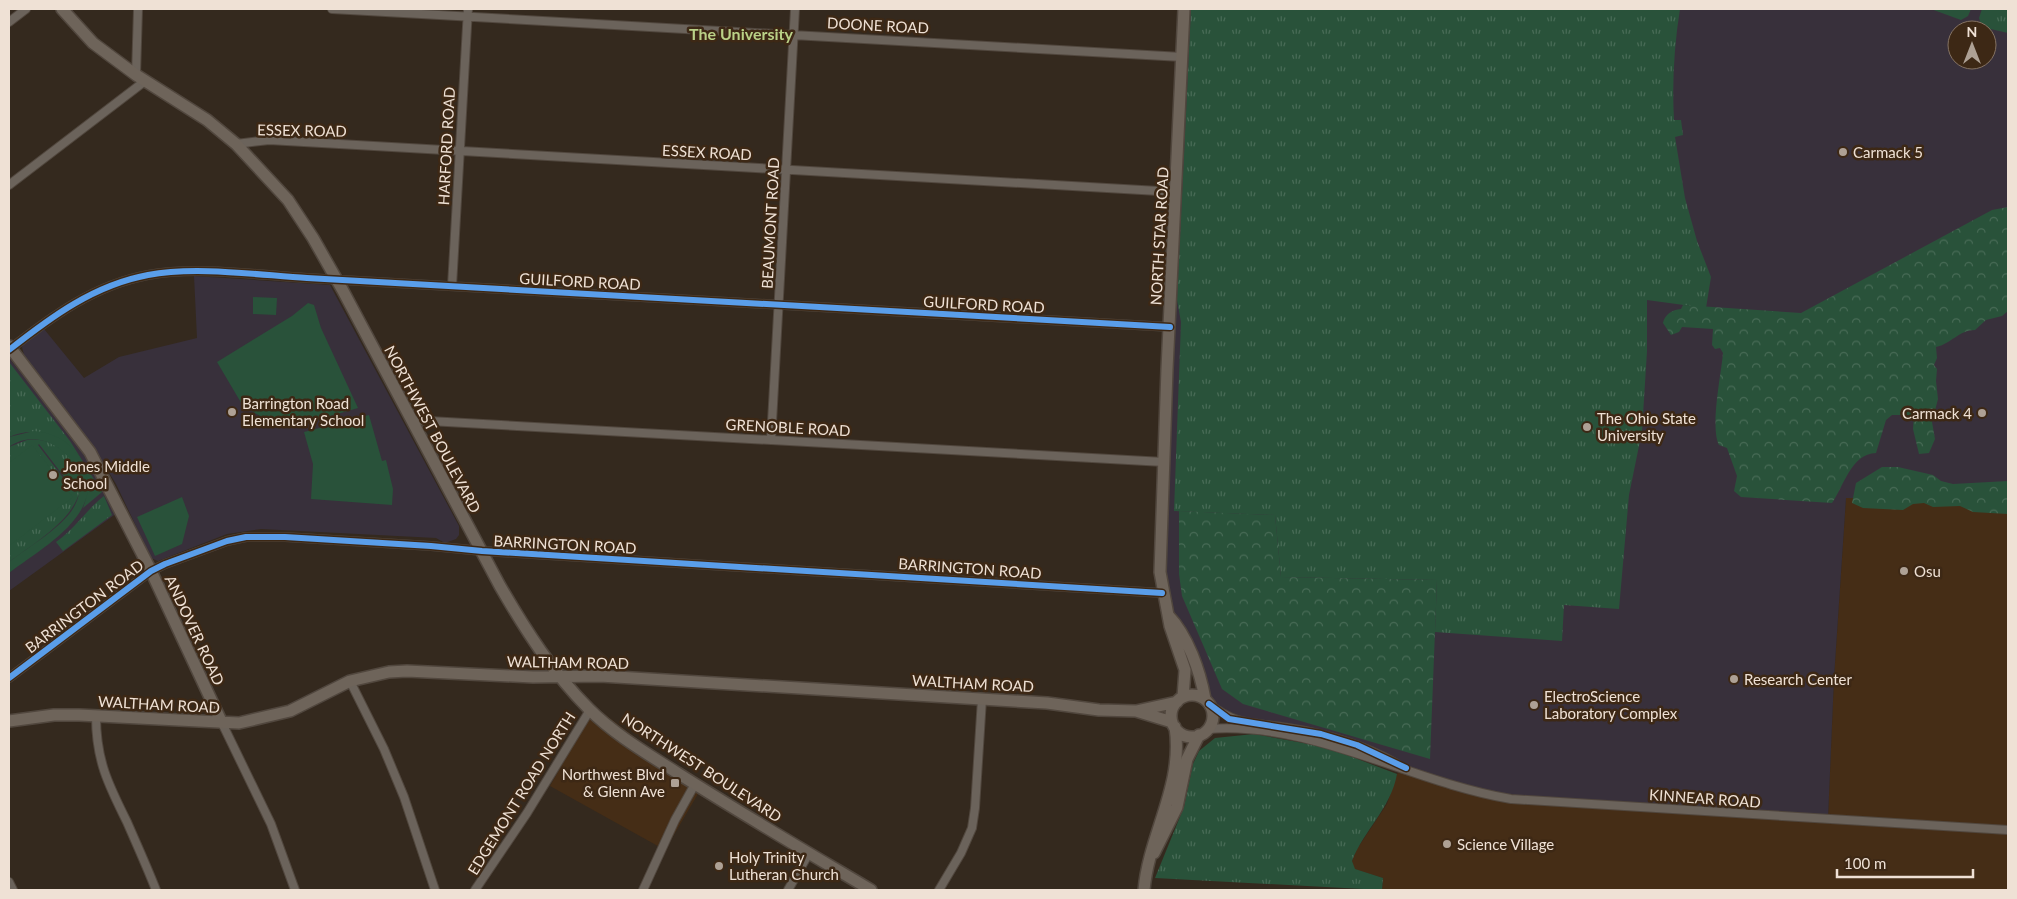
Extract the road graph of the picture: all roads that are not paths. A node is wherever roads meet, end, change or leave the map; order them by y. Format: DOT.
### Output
graph roads {
  1 [pos="26,9"];
  2 [pos="62,9"];
  3 [pos="138,9"];
  4 [pos="332,9"];
  5 [pos="795,9"];
  6 [pos="1184,9"];
  7 [pos="467,13"];
  8 [pos="9,22"];
  9 [pos="794,35"];
  10 [pos="1182,57"];
  11 [pos="140,78"];
  12 [pos="236,144"];
  13 [pos="459,151"];
  14 [pos="787,170"];
  15 [pos="9,185"];
  16 [pos="1176,192"];
  17 [pos="336,280"];
  18 [pos="452,286"];
  19 [pos="778,305"];
  20 [pos="1170,327"];
  21 [pos="9,348"];
  22 [pos="411,420"];
  23 [pos="771,440"];
  24 [pos="1164,462"];
  25 [pos="482,551"];
  26 [pos="151,571"];
  27 [pos="1162,593"];
  28 [pos="1167,613"];
  29 [pos="9,678"];
  30 [pos="560,678"];
  31 [pos="350,681"];
  32 [pos="1180,699"];
  33 [pos="982,700"];
  34 [pos="1207,702"];
  35 [pos="590,710"];
  36 [pos="1136,711"];
  37 [pos="96,716"];
  38 [pos="9,722"];
  39 [pos="222,723"];
  40 [pos="1173,725"];
  41 [pos="1203,732"];
  42 [pos="1406,768"];
  43 [pos="695,784"];
  44 [pos="2008,830"];
  45 [pos="809,853"];
  46 [pos="1148,863"];
  47 [pos="9,882"];
  48 [pos="478,889"];
  49 [pos="13,890"];
  50 [pos="156,890"];
  51 [pos="295,890"];
  52 [pos="435,890"];
  53 [pos="643,890"];
  54 [pos="788,890"];
  55 [pos="871,890"];
  56 [pos="938,890"];
  57 [pos="1144,890"];
  1 -- 8 [label="street"];
  2 -- 11 [label="street, NORTHWEST BOULEVARD"];
  3 -- 11 [label="street"];
  4 -- 7 [label="street, DOONE ROAD"];
  5 -- 9 [label="street, BEAUMONT ROAD"];
  6 -- 10 [label="street, NORTH STAR ROAD"];
  7 -- 9 [label="street, DOONE ROAD"];
  7 -- 13 [label="street, HARFORD ROAD"];
  9 -- 10 [label="street, DOONE ROAD"];
  9 -- 14 [label="street, BEAUMONT ROAD"];
  10 -- 16 [label="street, NORTH STAR ROAD"];
  11 -- 12 [label="street, NORTHWEST BOULEVARD"];
  11 -- 15 [label="street"];
  12 -- 13 [label="street, ESSEX ROAD"];
  12 -- 17 [label="street, NORTHWEST BOULEVARD"];
  13 -- 14 [label="street, ESSEX ROAD"];
  13 -- 18 [label="street, HARFORD ROAD"];
  14 -- 16 [label="street, ESSEX ROAD"];
  14 -- 19 [label="street, BEAUMONT ROAD"];
  16 -- 20 [label="street, NORTH STAR ROAD"];
  17 -- 18 [label="street, GUILFORD ROAD"];
  17 -- 21 [label="street, GUILFORD ROAD"];
  17 -- 22 [label="street, NORTHWEST BOULEVARD"];
  18 -- 19 [label="street, GUILFORD ROAD"];
  19 -- 20 [label="street, GUILFORD ROAD"];
  19 -- 23 [label="street, BEAUMONT ROAD"];
  20 -- 24 [label="street, NORTH STAR ROAD"];
  21 -- 26 [label="street, ANDOVER ROAD"];
  22 -- 23 [label="street, GRENOBLE ROAD"];
  22 -- 25 [label="street, NORTHWEST BOULEVARD"];
  23 -- 24 [label="street, GRENOBLE ROAD"];
  24 -- 27 [label="street, NORTH STAR ROAD"];
  25 -- 26 [label="street, BARRINGTON ROAD"];
  25 -- 27 [label="street, BARRINGTON ROAD"];
  25 -- 30 [label="street, NORTHWEST BOULEVARD"];
  26 -- 29 [label="street, BARRINGTON ROAD"];
  26 -- 39 [label="street, ANDOVER ROAD"];
  27 -- 28 [label="street, NORTH STAR ROAD"];
  28 -- 32 [label="street, NORTH STAR ROAD"];
  28 -- 34 [label="street, NORTH STAR ROAD"];
  30 -- 31 [label="street, WALTHAM ROAD"];
  30 -- 33 [label="street, WALTHAM ROAD"];
  30 -- 35 [label="street, NORTHWEST BOULEVARD"];
  31 -- 39 [label="street, WALTHAM ROAD"];
  31 -- 52 [label="street"];
  32 -- 34 [label="street"];
  32 -- 36 [label="street, WALTHAM ROAD"];
  32 -- 40 [label="street"];
  33 -- 36 [label="street, WALTHAM ROAD"];
  33 -- 56 [label="street"];
  34 -- 41 [label="street"];
  34 -- 42 [label="street, KINNEAR ROAD"];
  35 -- 43 [label="street, NORTHWEST BOULEVARD"];
  35 -- 48 [label="street, EDGEMONT ROAD NORTH"];
  36 -- 40 [label="street, WALTHAM ROAD"];
  37 -- 38 [label="street, WALTHAM ROAD"];
  37 -- 39 [label="street, WALTHAM ROAD"];
  37 -- 50 [label="street"];
  39 -- 51 [label="street, ANDOVER ROAD"];
  40 -- 41 [label="street"];
  40 -- 46 [label="street"];
  41 -- 42 [label="street, KINNEAR ROAD"];
  41 -- 46 [label="street"];
  42 -- 44 [label="street, KINNEAR ROAD"];
  43 -- 45 [label="street, NORTHWEST BOULEVARD"];
  43 -- 53 [label="street"];
  45 -- 54 [label="street"];
  45 -- 55 [label="street, NORTHWEST BOULEVARD"];
  46 -- 57 [label="street"];
  47 -- 49 [label="street"];
}
